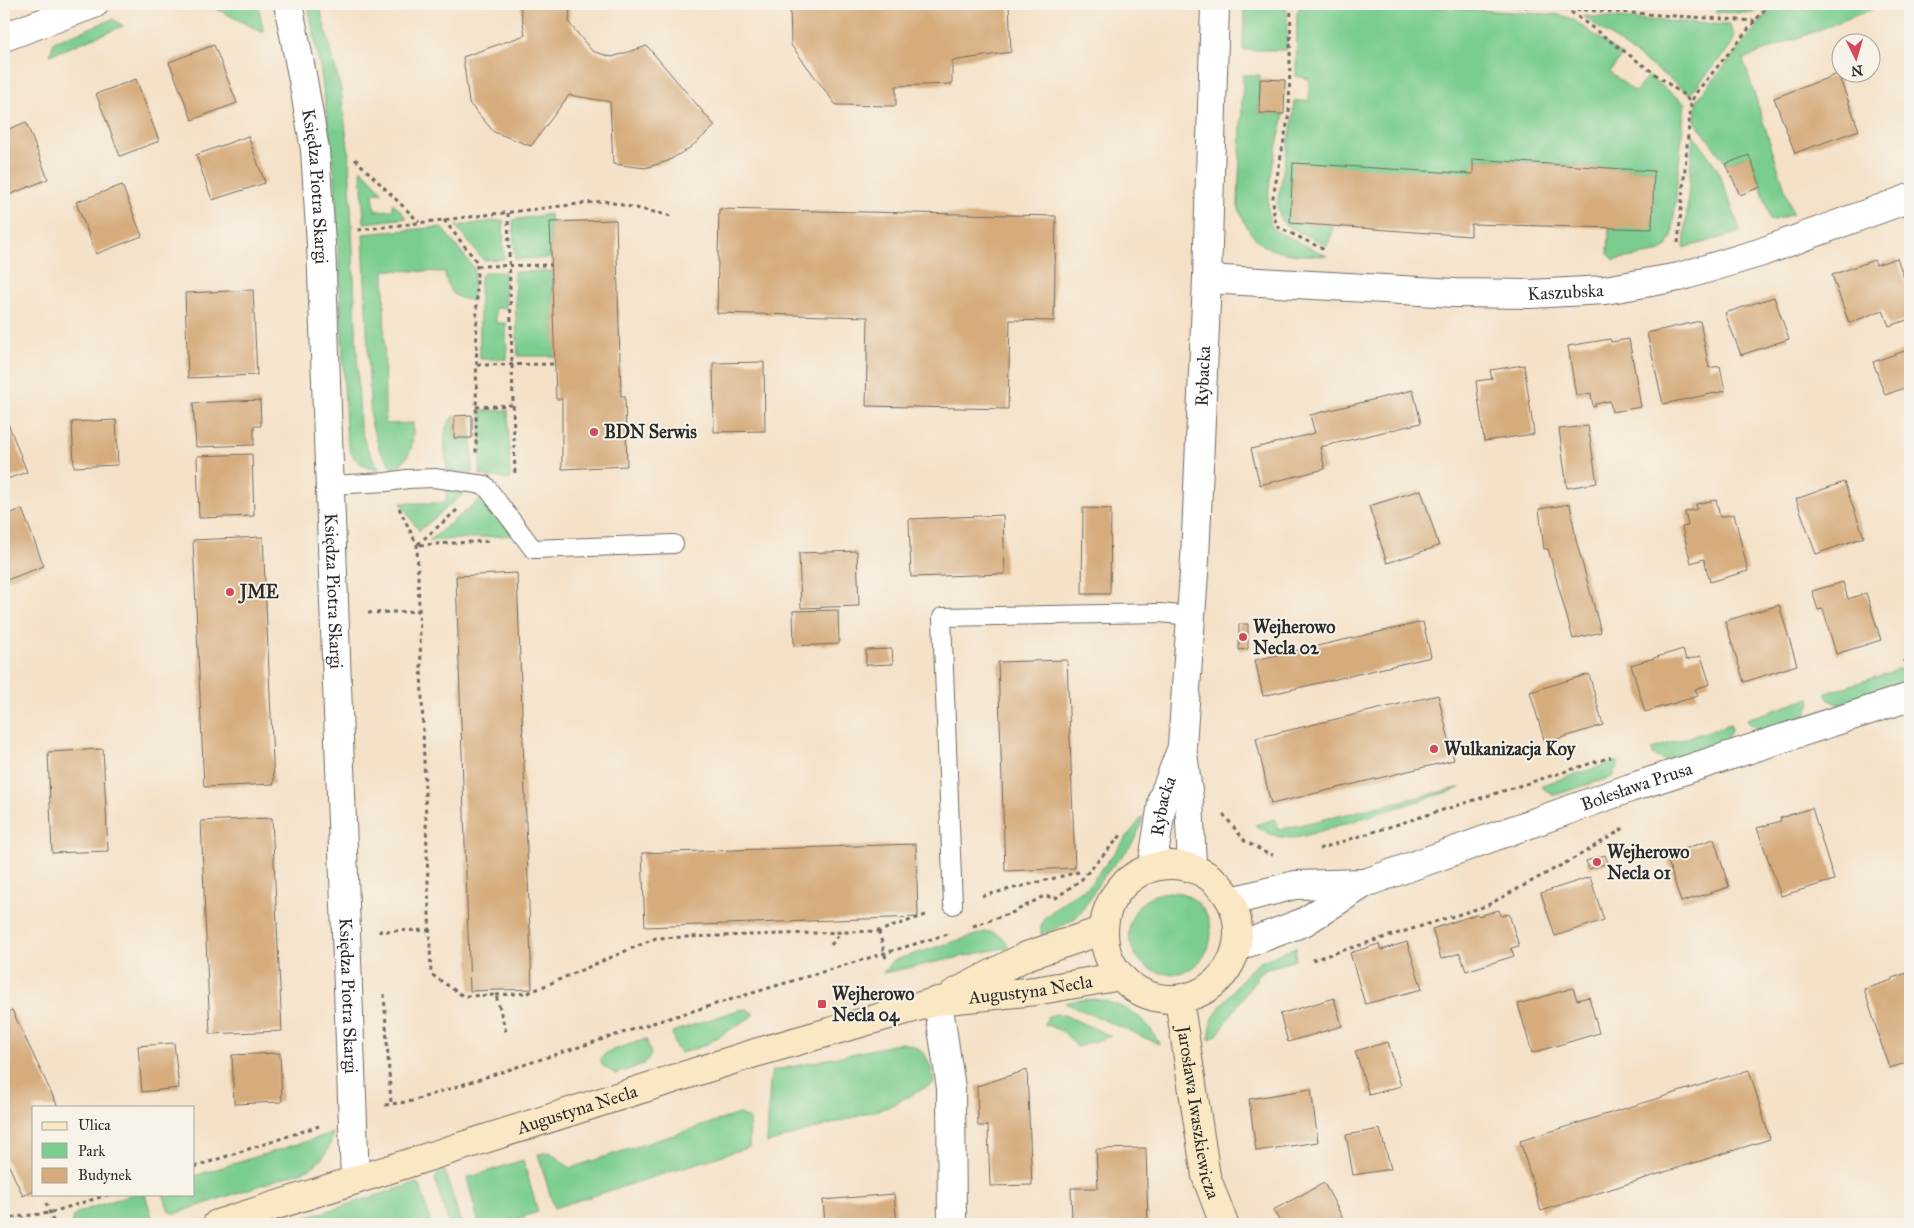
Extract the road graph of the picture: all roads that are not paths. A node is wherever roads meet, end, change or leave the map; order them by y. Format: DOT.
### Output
graph roads {
  1 [pos="94,4"];
  2 [pos="288,4"];
  3 [pos="1215,4"];
  4 [pos="4,37"];
  5 [pos="1910,198"];
  6 [pos="1207,279"];
  7 [pos="329,485"];
  8 [pos="674,544"];
  9 [pos="1191,616"];
  10 [pos="1910,697"];
  11 [pos="1182,746"];
  12 [pos="1152,866"];
  13 [pos="1192,867"];
  14 [pos="1365,883"];
  15 [pos="1232,901"];
  16 [pos="953,905"];
  17 [pos="1104,930"];
  18 [pos="1237,947"];
  19 [pos="1121,976"];
  20 [pos="1178,999"];
  21 [pos="938,1002"];
  22 [pos="355,1180"];
  23 [pos="217,1224"];
  24 [pos="952,1224"];
  25 [pos="1224,1224"];
  1 -- 4 [label="street"];
  2 -- 7 [label="street, Księdza Piotra Skargi"];
  3 -- 6 [label="street, Rybacka"];
  5 -- 6 [label="street, Kaszubska"];
  6 -- 9 [label="street, Rybacka"];
  7 -- 8 [label="lane"];
  7 -- 22 [label="street, Księdza Piotra Skargi"];
  9 -- 11 [label="street, Rybacka"];
  9 -- 16 [label="lane"];
  10 -- 14 [label="street, Bolesława Prusa"];
  11 -- 12 [label="street, Rybacka"];
  11 -- 13 [label="street, Rybacka"];
  12 -- 13 [label="main road"];
  12 -- 17 [label="main road"];
  13 -- 15 [label="main road"];
  14 -- 15 [label="street, Bolesława Prusa"];
  14 -- 18 [label="street, Bolesława Prusa"];
  15 -- 18 [label="main road"];
  17 -- 19 [label="main road"];
  17 -- 21 [label="main road, Augustyna Necla"];
  18 -- 20 [label="main road"];
  19 -- 20 [label="main road"];
  19 -- 21 [label="main road, Augustyna Necla"];
  20 -- 25 [label="main road, Jarosława Iwaszkiewicza"];
  21 -- 22 [label="main road, Augustyna Necla"];
  21 -- 24 [label="street"];
  22 -- 23 [label="main road, Augustyna Necla"];
}
